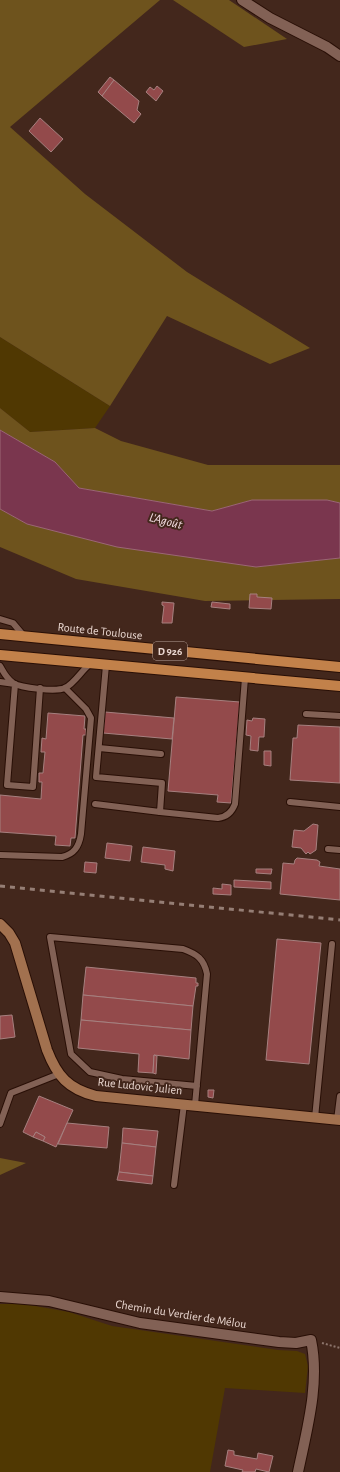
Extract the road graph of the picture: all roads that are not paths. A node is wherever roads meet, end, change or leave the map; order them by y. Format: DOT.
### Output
graph roads {
  1 [pos="242,0"];
  2 [pos="340,56"];
  3 [pos="0,619"];
  4 [pos="0,634"];
  5 [pos="24,636"];
  6 [pos="0,655"];
  7 [pos="90,664"];
  8 [pos="106,665"];
  9 [pos="0,666"];
  10 [pos="340,667"];
  11 [pos="245,678"];
  12 [pos="0,682"];
  13 [pos="15,684"];
  14 [pos="340,686"];
  15 [pos="40,688"];
  16 [pos="65,688"];
  17 [pos="306,714"];
  18 [pos="340,716"];
  19 [pos="99,748"];
  20 [pos="161,754"];
  21 [pos="0,784"];
  22 [pos="7,785"];
  23 [pos="290,802"];
  24 [pos="94,804"];
  25 [pos="340,807"];
  26 [pos="160,812"];
  27 [pos="328,849"];
  28 [pos="340,850"];
  29 [pos="0,855"];
  30 [pos="0,924"];
  31 [pos="332,944"];
  32 [pos="59,1074"];
  33 [pos="197,1086"];
  34 [pos="340,1096"];
  35 [pos="184,1104"];
  36 [pos="195,1105"];
  37 [pos="315,1118"];
  38 [pos="338,1120"];
  39 [pos="0,1124"];
  40 [pos="174,1185"];
  41 [pos="0,1297"];
  42 [pos="298,1472"];
  1 -- 2 [label="street"];
  3 -- 5 [label="lane"];
  4 -- 5 [label="main road, Route de Toulouse / D 926"];
  5 -- 10 [label="main road, Route de Toulouse / D 926"];
  6 -- 7 [label="main road, D 926"];
  7 -- 8 [label="main road, D 926"];
  7 -- 16 [label="lane"];
  8 -- 11 [label="main road, D 926"];
  8 -- 19 [label="lane"];
  9 -- 13 [label="lane"];
  11 -- 14 [label="main road, D 926"];
  11 -- 26 [label="lane"];
  12 -- 13 [label="lane"];
  13 -- 15 [label="lane"];
  13 -- 22 [label="lane"];
  15 -- 16 [label="lane"];
  15 -- 22 [label="lane"];
  16 -- 29 [label="lane"];
  17 -- 18 [label="lane"];
  19 -- 20 [label="lane"];
  19 -- 26 [label="lane"];
  21 -- 22 [label="lane"];
  23 -- 25 [label="lane"];
  24 -- 26 [label="lane"];
  27 -- 28 [label="lane"];
  30 -- 32 [label="main road, Rue Ludovic Julien"];
  31 -- 37 [label="lane"];
  32 -- 35 [label="main road, Rue Ludovic Julien"];
  32 -- 39 [label="lane"];
  33 -- 33 [label="lane"];
  33 -- 36 [label="lane"];
  34 -- 38 [label="lane"];
  35 -- 36 [label="main road, Rue Ludovic Julien"];
  35 -- 40 [label="lane"];
  36 -- 37 [label="main road, Rue Ludovic Julien"];
  37 -- 38 [label="main road, Rue Ludovic Julien"];
  41 -- 42 [label="street, Chemin du Verdier de Mélou"];
}
